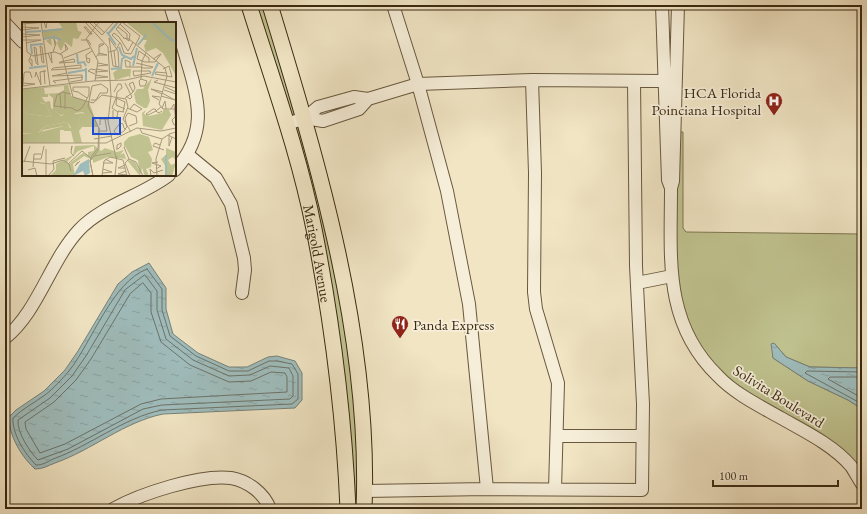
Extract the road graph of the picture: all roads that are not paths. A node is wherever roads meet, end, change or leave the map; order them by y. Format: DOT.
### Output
graph roads {
  1 [pos="170,5"];
  2 [pos="249,5"];
  3 [pos="270,5"];
  4 [pos="393,5"];
  5 [pos="662,5"];
  6 [pos="678,5"];
  7 [pos="175,22"];
  8 [pos="5,23"];
  9 [pos="176,25"];
  10 [pos="22,41"];
  11 [pos="532,80"];
  12 [pos="634,81"];
  13 [pos="664,81"];
  14 [pos="418,84"];
  15 [pos="305,118"];
  16 [pos="287,124"];
  17 [pos="187,154"];
  18 [pos="176,169"];
  19 [pos="168,176"];
  20 [pos="671,188"];
  21 [pos="672,276"];
  22 [pos="637,282"];
  23 [pos="242,294"];
  24 [pos="5,338"];
  25 [pos="557,436"];
  26 [pos="642,436"];
  27 [pos="862,484"];
  28 [pos="487,489"];
  29 [pos="555,489"];
  30 [pos="365,491"];
  31 [pos="113,509"];
  32 [pos="270,509"];
  33 [pos="348,509"];
  34 [pos="364,509"];
  1 -- 7 [label="street"];
  2 -- 16 [label="main road, Marigold Avenue"];
  3 -- 15 [label="main road, Marigold Avenue"];
  4 -- 14 [label="street"];
  5 -- 13 [label="street, Solivita Boulevard"];
  6 -- 20 [label="street, Solivita Boulevard"];
  8 -- 10 [label="street"];
  9 -- 17 [label="street"];
  11 -- 12 [label="street"];
  11 -- 14 [label="street"];
  11 -- 25 [label="street"];
  12 -- 13 [label="street"];
  12 -- 22 [label="street"];
  13 -- 20 [label="street, Solivita Boulevard"];
  14 -- 15 [label="street"];
  14 -- 28 [label="street"];
  15 -- 16 [label="street"];
  15 -- 30 [label="main road, Marigold Avenue"];
  16 -- 33 [label="main road, Marigold Avenue"];
  17 -- 18 [label="street"];
  17 -- 23 [label="street"];
  19 -- 24 [label="street"];
  20 -- 21 [label="street, Solivita Boulevard"];
  21 -- 22 [label="street"];
  21 -- 27 [label="street, Solivita Boulevard"];
  22 -- 26 [label="street"];
  25 -- 26 [label="street"];
  25 -- 29 [label="street"];
  26 -- 29 [label="street"];
  28 -- 29 [label="street"];
  28 -- 30 [label="street"];
  30 -- 34 [label="main road, Marigold Avenue"];
  31 -- 32 [label="street"];
}
